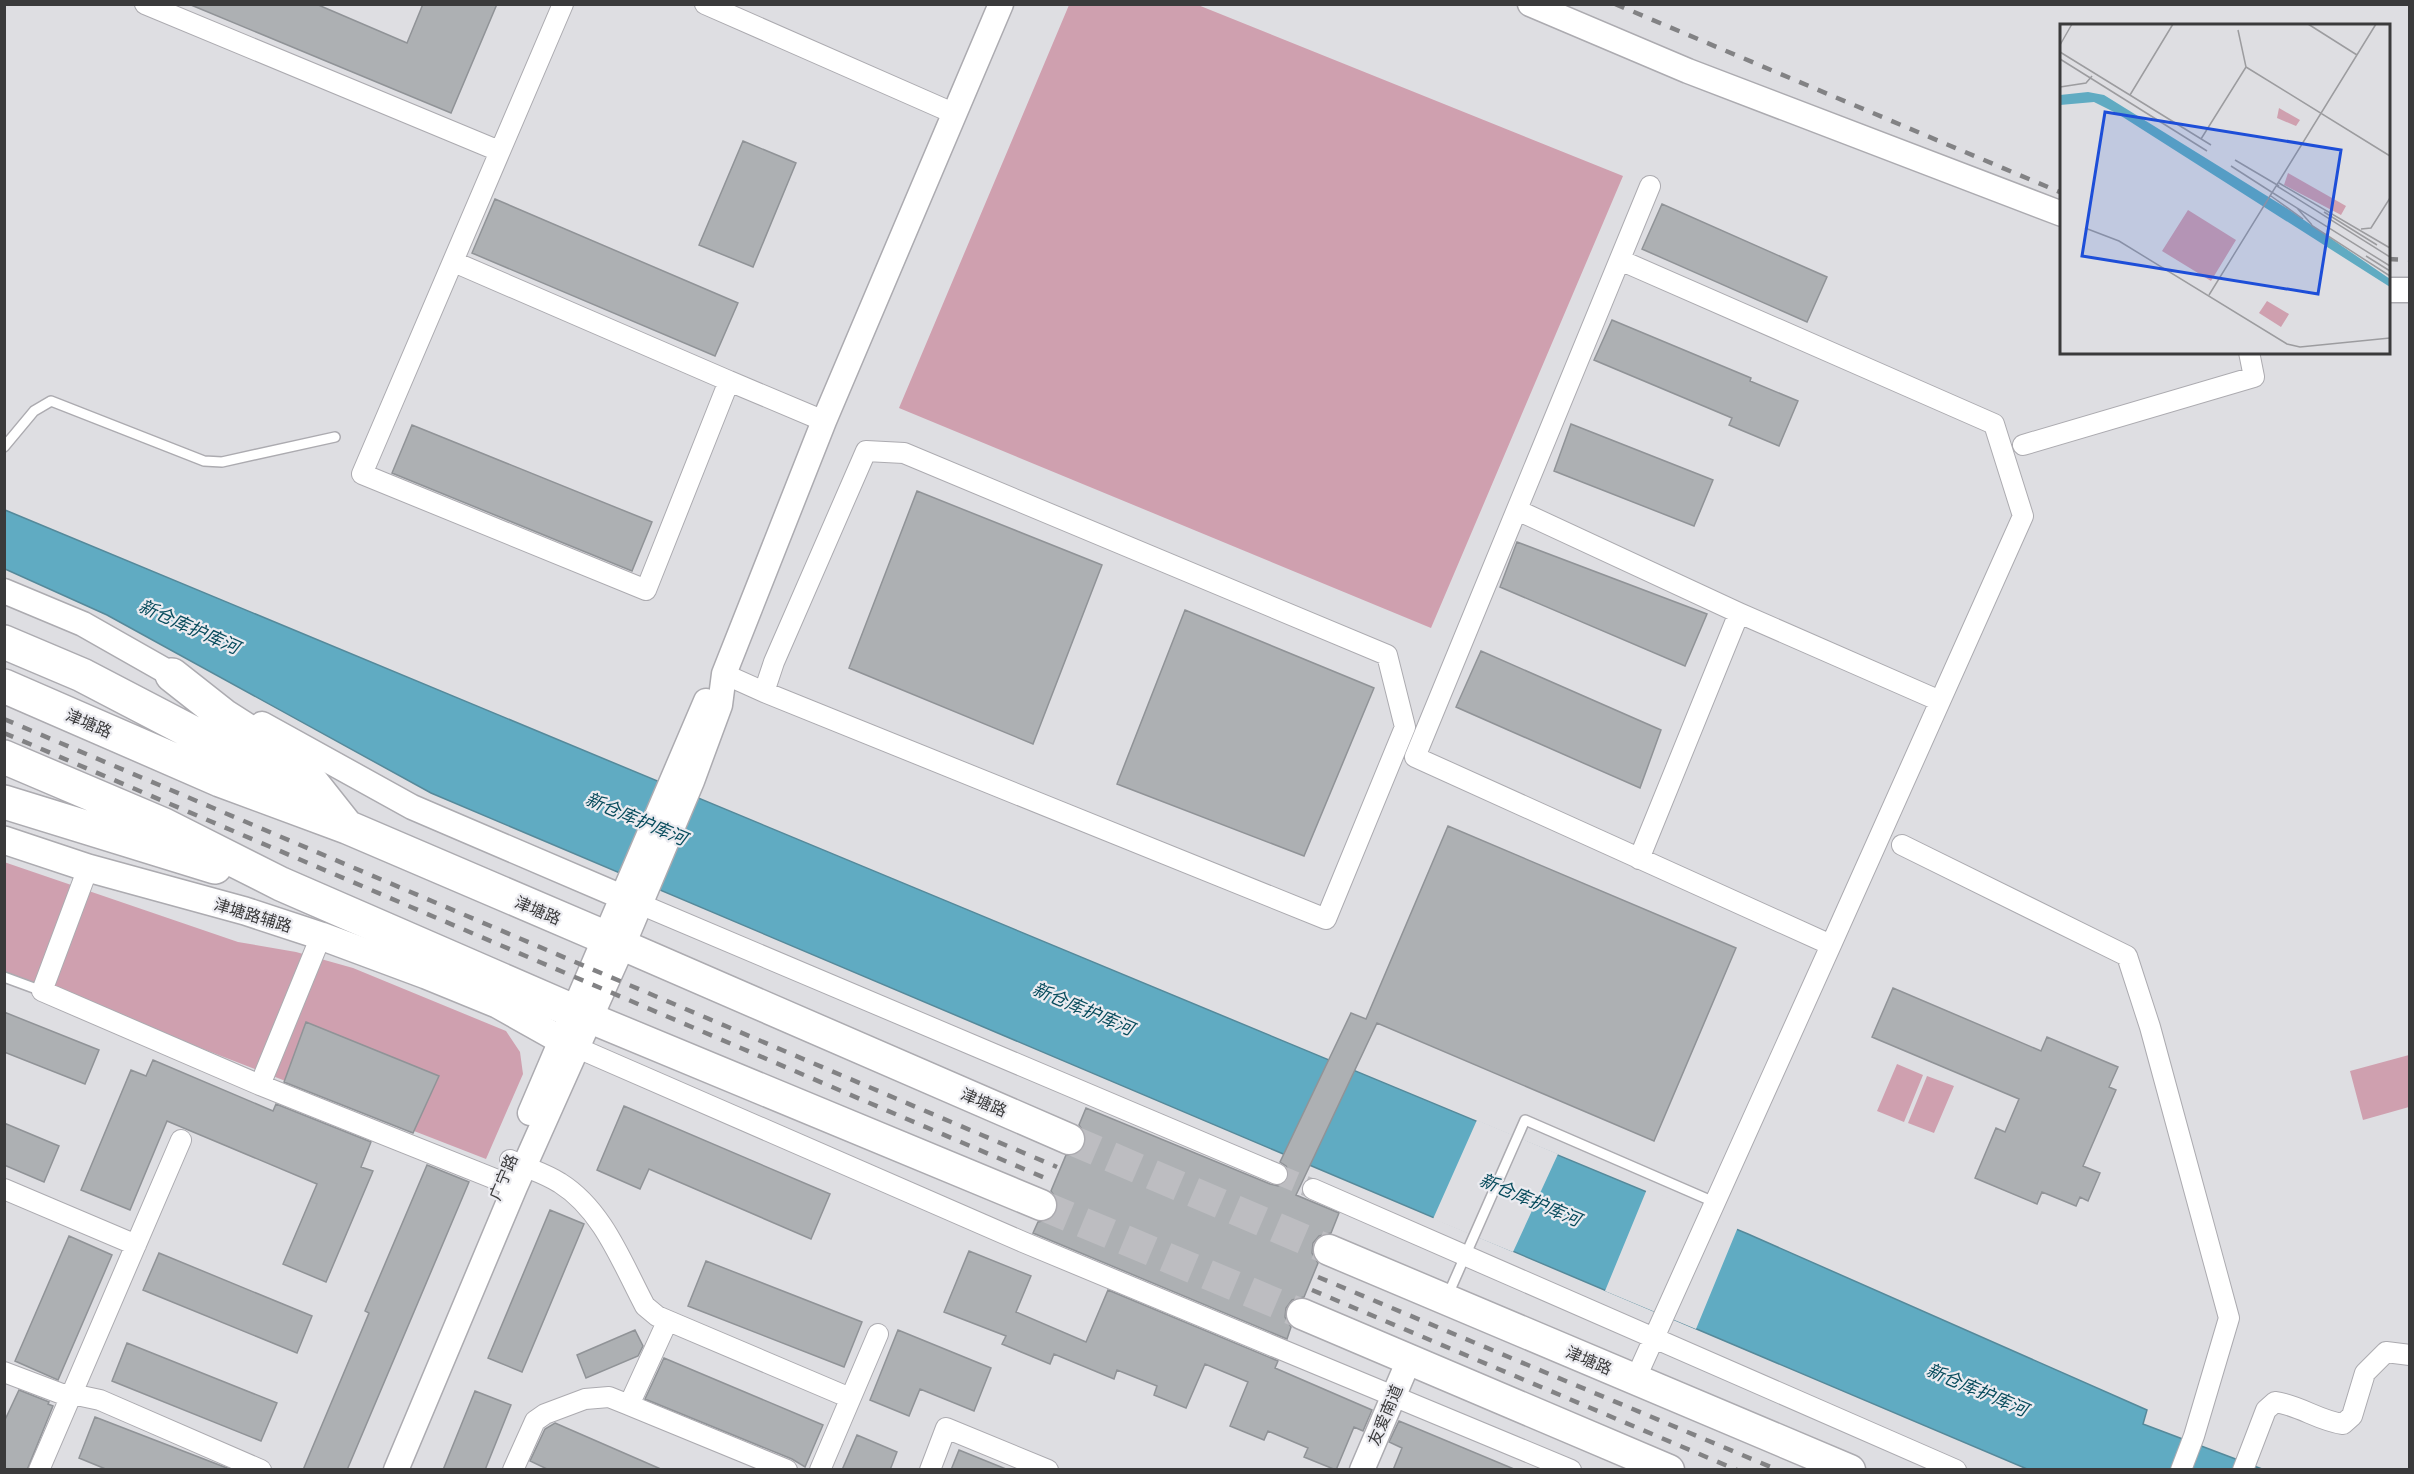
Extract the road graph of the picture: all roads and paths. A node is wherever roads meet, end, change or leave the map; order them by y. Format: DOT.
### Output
graph roads {
  1 [pos="145,4"];
  2 [pos="563,4"];
  3 [pos="705,4"];
  4 [pos="1001,4"];
  5 [pos="1530,4"];
  6 [pos="953,113"];
  7 [pos="499,151"];
  8 [pos="1650,186"];
  9 [pos="2060,213"];
  10 [pos="1620,260"];
  11 [pos="454,262"];
  12 [pos="2390,290"];
  13 [pos="2409,290"];
  14 [pos="2249,354"];
  15 [pos="729,381"];
  16 [pos="824,421"];
  17 [pos="335,436"];
  18 [pos="2023,445"];
  19 [pos="4,447"];
  20 [pos="1517,510"];
  21 [pos="4,591"];
  22 [pos="1739,613"];
  23 [pos="4,642"];
  24 [pos="724,674"];
  25 [pos="172,675"];
  26 [pos="4,687"];
  27 [pos="764,692"];
  28 [pos="1940,701"];
  29 [pos="4,757"];
  30 [pos="4,802"];
  31 [pos="347,827"];
  32 [pos="4,840"];
  33 [pos="1902,845"];
  34 [pos="1639,859"];
  35 [pos="88,868"];
  36 [pos="280,884"];
  37 [pos="634,894"];
  38 [pos="321,936"];
  39 [pos="613,941"];
  40 [pos="1831,945"];
  41 [pos="4,977"];
  42 [pos="42,991"];
  43 [pos="576,1029"];
  44 [pos="260,1084"];
  45 [pos="1069,1139"];
  46 [pos="181,1140"];
  47 [pos="513,1173"];
  48 [pos="1277,1174"];
  49 [pos="4,1189"];
  50 [pos="1313,1189"];
  51 [pos="1714,1202"];
  52 [pos="1041,1205"];
  53 [pos="136,1245"];
  54 [pos="1329,1250"];
  55 [pos="1465,1255"];
  56 [pos="1447,1298"];
  57 [pos="1302,1314"];
  58 [pos="667,1322"];
  59 [pos="878,1334"];
  60 [pos="1653,1338"];
  61 [pos="2409,1355"];
  62 [pos="1409,1360"];
  63 [pos="4,1372"];
  64 [pos="1635,1380"];
  65 [pos="72,1394"];
  66 [pos="1394,1396"];
  67 [pos="850,1398"];
  68 [pos="629,1405"];
  69 [pos="2245,1465"];
  70 [pos="39,1470"];
  71 [pos="261,1470"];
  72 [pos="379,1470"];
  73 [pos="396,1470"];
  74 [pos="513,1470"];
  75 [pos="787,1470"];
  76 [pos="820,1470"];
  77 [pos="930,1470"];
  78 [pos="1048,1470"];
  79 [pos="1362,1470"];
  80 [pos="1571,1470"];
  81 [pos="1669,1470"];
  82 [pos="1850,1470"];
  83 [pos="1956,1470"];
  84 [pos="2181,1470"];
  1 -- 7 [label="street"];
  2 -- 7 [label="street"];
  3 -- 6 [label="street"];
  4 -- 6 [label="street, 广宁路"];
  5 -- 9 [label="street"];
  6 -- 16 [label="street, 广宁路"];
  7 -- 11 [label="street"];
  8 -- 10 [label="street"];
  10 -- 20 [label="street"];
  10 -- 28 [label="street"];
  11 -- 15 [label="street"];
  11 -- 15 [label="street"];
  12 -- 13 [label="street"];
  14 -- 18 [label="street"];
  15 -- 16 [label="street"];
  16 -- 24 [label="street, 广宁路"];
  17 -- 19 [label="lane"];
  20 -- 22 [label="street"];
  20 -- 34 [label="street"];
  21 -- 25 [label="street"];
  22 -- 28 [label="street"];
  22 -- 34 [label="street"];
  23 -- 31 [label="highway"];
  24 -- 27 [label="street"];
  24 -- 37 [label="street, 广宁路"];
  25 -- 31 [label="highway"];
  25 -- 37 [label="street"];
  26 -- 31 [label="highway, 津塘路"];
  27 -- 27 [label="street"];
  28 -- 40 [label="street"];
  29 -- 36 [label="highway"];
  30 -- 36 [label="highway"];
  31 -- 39 [label="highway, 津塘路"];
  32 -- 35 [label="main road, 津塘路辅路"];
  33 -- 84 [label="street"];
  34 -- 40 [label="street"];
  35 -- 38 [label="main road, 津塘路辅路"];
  35 -- 42 [label="street"];
  36 -- 43 [label="highway"];
  37 -- 39 [label="street, 广宁路"];
  37 -- 48 [label="street"];
  38 -- 43 [label="main road, 津塘路辅路"];
  38 -- 44 [label="street"];
  39 -- 43 [label="street, 广宁路"];
  39 -- 45 [label="main road, 津塘路"];
  40 -- 51 [label="street"];
  41 -- 42 [label="lane"];
  42 -- 44 [label="street"];
  43 -- 47 [label="street, 广宁路"];
  43 -- 52 [label="main road"];
  43 -- 66 [label="street"];
  44 -- 47 [label="street"];
  46 -- 53 [label="street"];
  47 -- 58 [label="street"];
  47 -- 72 [label="street, 广宁路"];
  47 -- 73 [label="street, 广宁路"];
  49 -- 53 [label="street"];
  50 -- 55 [label="street"];
  51 -- 55 [label="lane"];
  51 -- 60 [label="street"];
  53 -- 65 [label="street"];
  54 -- 56 [label="main road, 津塘路"];
  55 -- 56 [label="lane"];
  55 -- 60 [label="street"];
  56 -- 64 [label="main road, 津塘路"];
  57 -- 62 [label="main road"];
  58 -- 67 [label="street"];
  58 -- 68 [label="street"];
  59 -- 67 [label="street"];
  60 -- 64 [label="street"];
  60 -- 83 [label="street"];
  61 -- 69 [label="street"];
  62 -- 66 [label="street, 友爱南道"];
  62 -- 81 [label="main road"];
  63 -- 65 [label="street"];
  64 -- 82 [label="main road, 津塘路"];
  65 -- 70 [label="street"];
  65 -- 71 [label="street"];
  66 -- 79 [label="street, 友爱南道"];
  66 -- 80 [label="street"];
  67 -- 76 [label="street"];
  68 -- 74 [label="street"];
  68 -- 75 [label="street"];
  77 -- 78 [label="street"];
}
